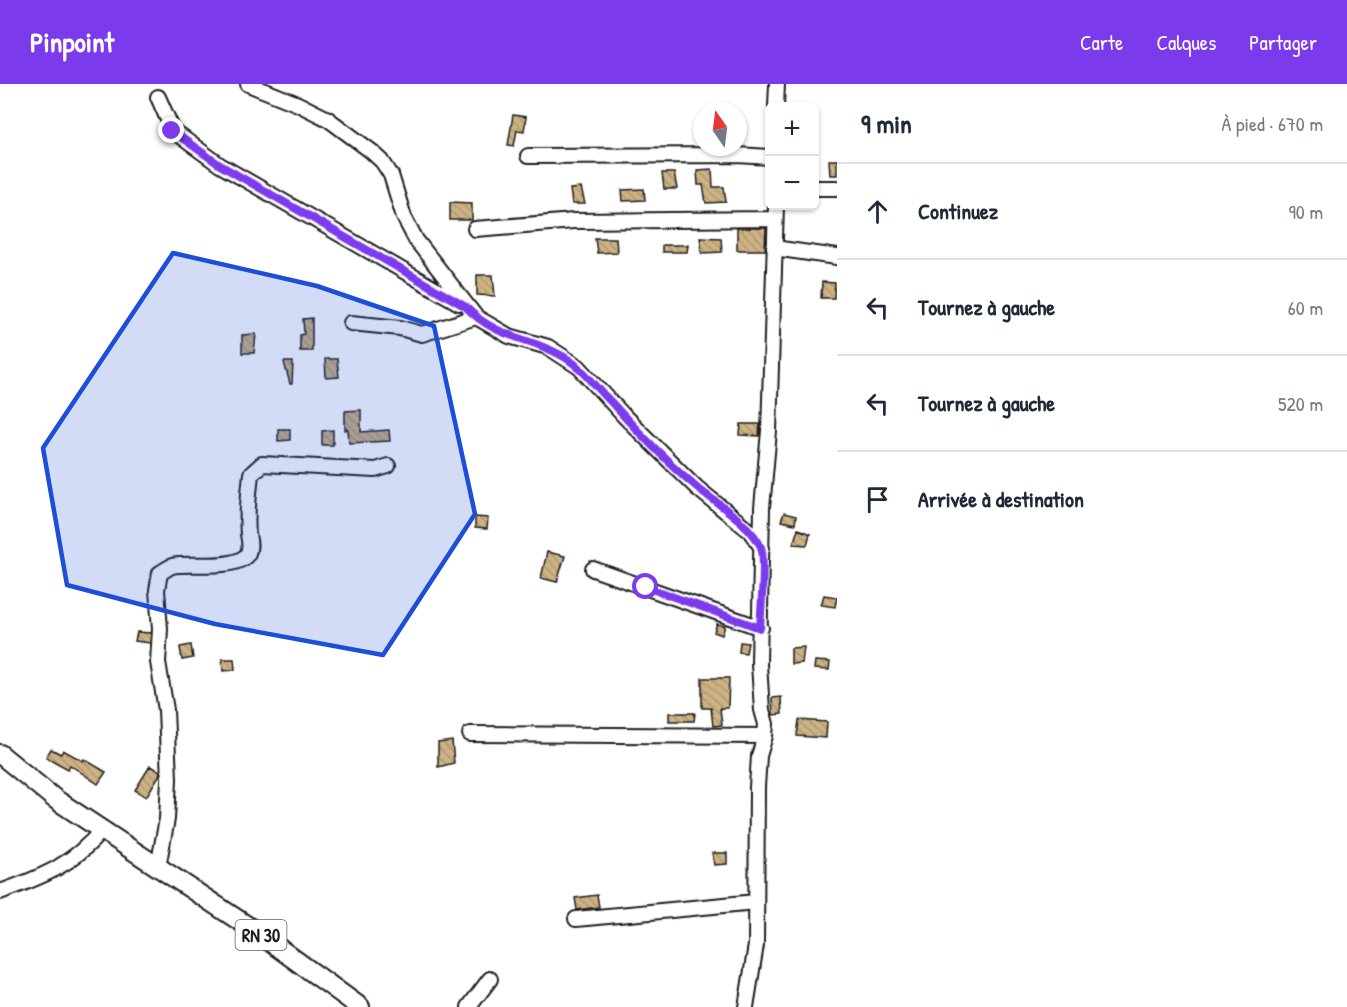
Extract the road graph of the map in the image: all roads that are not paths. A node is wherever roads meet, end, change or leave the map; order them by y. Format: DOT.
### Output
graph roads {
  1 [pos="248,84"];
  2 [pos="777,84"];
  3 [pos="158,97"];
  4 [pos="776,102"];
  5 [pos="528,156"];
  6 [pos="765,157"];
  7 [pos="819,188"];
  8 [pos="837,188"];
  9 [pos="775,212"];
  10 [pos="475,230"];
  11 [pos="774,248"];
  12 [pos="837,257"];
  13 [pos="471,312"];
  14 [pos="351,323"];
  15 [pos="388,466"];
  16 [pos="762,548"];
  17 [pos="593,569"];
  18 [pos="760,628"];
  19 [pos="470,734"];
  20 [pos="765,736"];
  21 [pos="0,754"];
  22 [pos="102,830"];
  23 [pos="158,867"];
  24 [pos="0,892"];
  25 [pos="756,902"];
  26 [pos="576,920"];
  27 [pos="490,979"];
  28 [pos="360,1007"];
  29 [pos="469,1007"];
  30 [pos="746,1007"];
  1 -- 13 [label="street"];
  2 -- 4 [label="street"];
  3 -- 13 [label="street"];
  5 -- 6 [label="street"];
  7 -- 8 [label="street"];
  9 -- 10 [label="street"];
  9 -- 11 [label="street"];
  11 -- 12 [label="street"];
  11 -- 16 [label="street"];
  13 -- 14 [label="street"];
  13 -- 16 [label="street"];
  15 -- 23 [label="street"];
  16 -- 18 [label="street"];
  17 -- 18 [label="street"];
  18 -- 20 [label="street"];
  19 -- 20 [label="street"];
  20 -- 25 [label="street"];
  21 -- 22 [label="main road, RN 30"];
  22 -- 23 [label="main road, RN 30"];
  22 -- 24 [label="street"];
  23 -- 28 [label="main road, RN 30"];
  25 -- 26 [label="street"];
  25 -- 30 [label="street"];
  27 -- 29 [label="street"];
}
